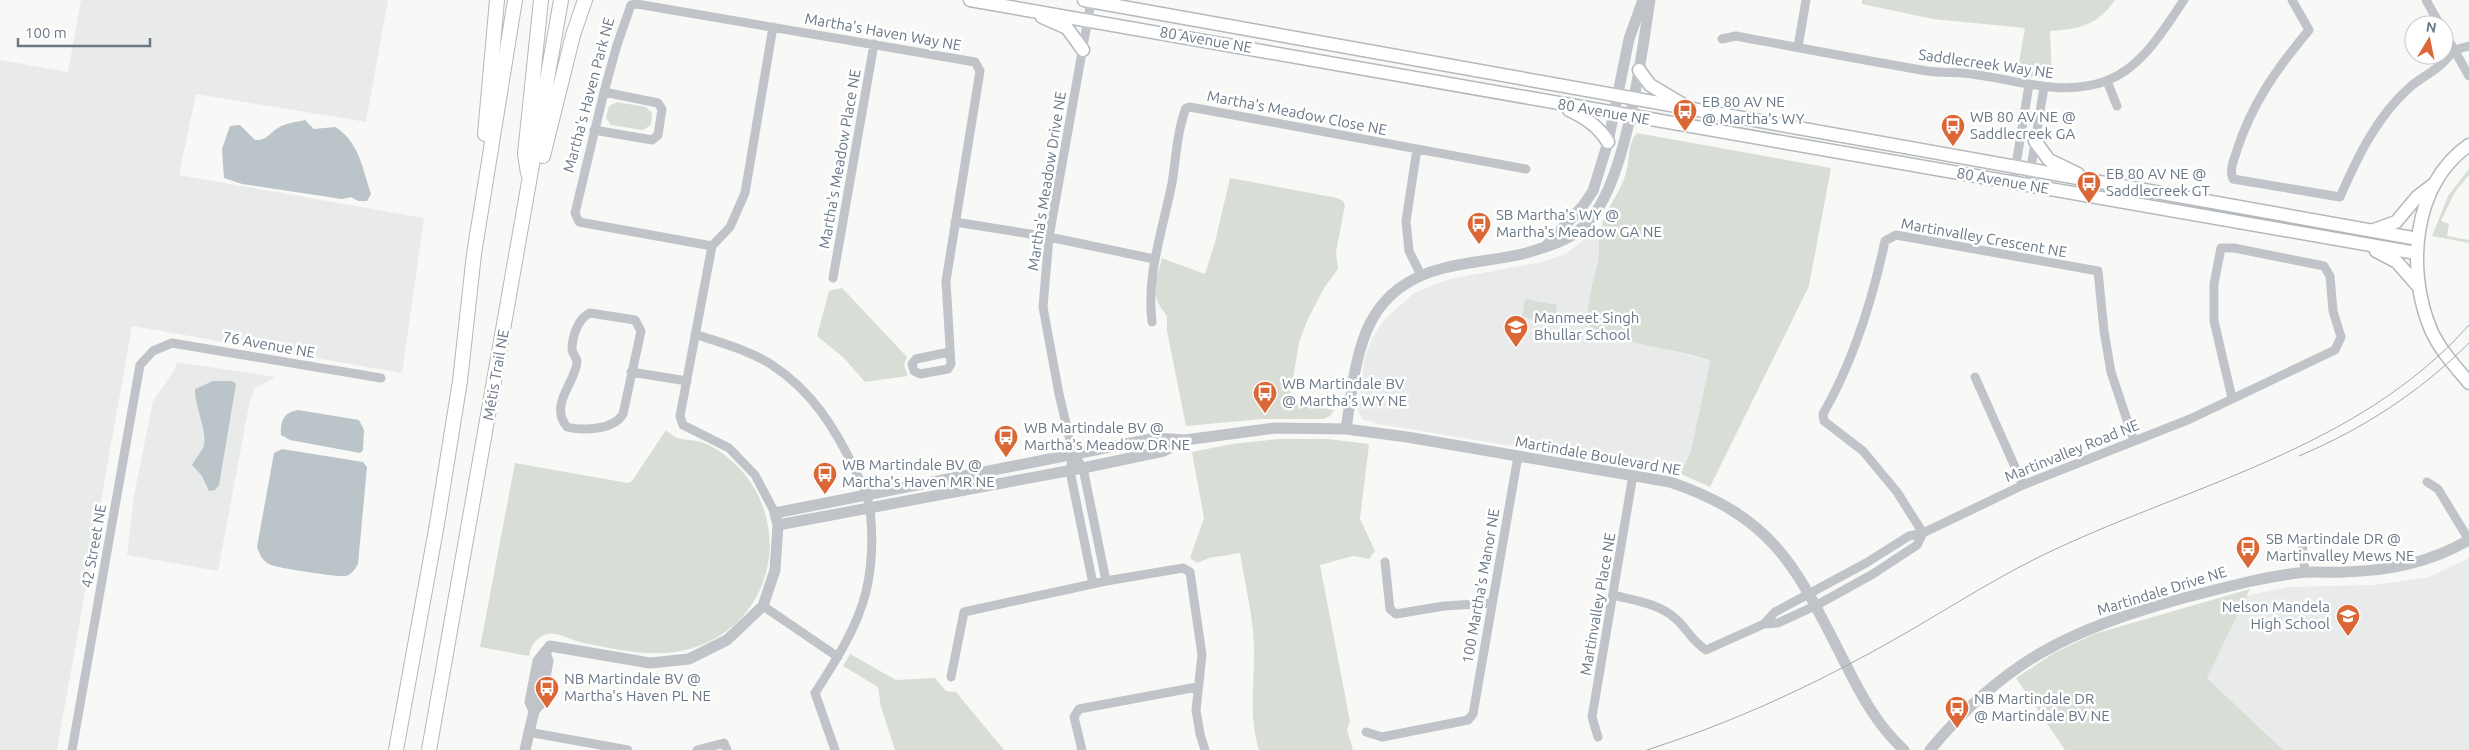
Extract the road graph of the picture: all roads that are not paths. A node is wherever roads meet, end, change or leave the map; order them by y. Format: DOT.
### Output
graph roads {
  1 [pos="497,0"];
  2 [pos="515,0"];
  3 [pos="541,0"];
  4 [pos="561,0"];
  5 [pos="584,0"];
  6 [pos="970,0"];
  7 [pos="1643,0"];
  8 [pos="1650,0"];
  9 [pos="1806,0"];
  10 [pos="2184,0"];
  11 [pos="2292,0"];
  12 [pos="2426,0"];
  13 [pos="1088,1"];
  14 [pos="1014,7"];
  15 [pos="2434,15"];
  16 [pos="1088,19"];
  17 [pos="773,27"];
  18 [pos="1722,39"];
  19 [pos="874,44"];
  20 [pos="2469,46"];
  21 [pos="1798,47"];
  22 [pos="1083,50"];
  23 [pos="2454,50"];
  24 [pos="2443,65"];
  25 [pos="1639,70"];
  26 [pos="2469,76"];
  27 [pos="2107,81"];
  28 [pos="2029,85"];
  29 [pos="2044,87"];
  30 [pos="604,92"];
  31 [pos="1616,97"];
  32 [pos="1632,100"];
  33 [pos="1548,102"];
  34 [pos="2118,106"];
  35 [pos="1696,111"];
  36 [pos="1613,114"];
  37 [pos="1629,116"];
  38 [pos="594,130"];
  39 [pos="2034,141"];
  40 [pos="1608,142"];
  41 [pos="2469,145"];
  42 [pos="1417,149"];
  43 [pos="2015,167"];
  44 [pos="1526,169"];
  45 [pos="2030,170"];
  46 [pos="2013,183"];
  47 [pos="2101,183"];
  48 [pos="2434,184"];
  49 [pos="530,186"];
  50 [pos="2028,186"];
  51 [pos="955,222"];
  52 [pos="2374,230"];
  53 [pos="1049,237"];
  54 [pos="2418,239"];
  55 [pos="2353,242"];
  56 [pos="712,246"];
  57 [pos="1545,247"];
  58 [pos="2416,253"];
  59 [pos="474,254"];
  60 [pos="1154,259"];
  61 [pos="1420,275"];
  62 [pos="833,278"];
  63 [pos="2418,285"];
  64 [pos="1152,322"];
  65 [pos="695,334"];
  66 [pos="152,351"];
  67 [pos="949,352"];
  68 [pos="631,372"];
  69 [pos="1975,377"];
  70 [pos="381,378"];
  71 [pos="687,380"];
  72 [pos="2469,383"];
  73 [pos="2232,398"];
  74 [pos="1346,429"];
  75 [pos="1185,440"];
  76 [pos="2134,441"];
  77 [pos="1073,453"];
  78 [pos="1518,456"];
  79 [pos="1082,468"];
  80 [pos="1070,471"];
  81 [pos="1633,475"];
  82 [pos="2426,482"];
  83 [pos="2022,485"];
  84 [pos="866,495"];
  85 [pos="870,508"];
  86 [pos="775,513"];
  87 [pos="778,525"];
  88 [pos="1923,533"];
  89 [pos="2469,540"];
  90 [pos="2302,544"];
  91 [pos="1385,562"];
  92 [pos="2305,572"];
  93 [pos="1106,581"];
  94 [pos="1094,584"];
  95 [pos="1811,593"];
  96 [pos="1613,595"];
  97 [pos="1491,603"];
  98 [pos="1817,605"];
  99 [pos="763,606"];
  100 [pos="1764,624"];
  101 [pos="838,657"];
  102 [pos="951,678"];
  103 [pos="1197,686"];
  104 [pos="528,732"];
  105 [pos="1366,732"];
  106 [pos="1598,737"];
  107 [pos="72,750"];
  108 [pos="396,750"];
  109 [pos="428,750"];
  110 [pos="525,750"];
  111 [pos="628,750"];
  112 [pos="697,750"];
  113 [pos="727,750"];
  114 [pos="835,750"];
  115 [pos="1082,750"];
  116 [pos="1205,750"];
  117 [pos="1904,750"];
  118 [pos="1930,750"];
  1 -- 59 [label="main road"];
  2 -- 59 [label="main road"];
  3 -- 49 [label="main road"];
  4 -- 49 [label="main road, Métis Trail NE"];
  5 -- 49 [label="main road"];
  6 -- 14 [label="main road, 80 Avenue NE"];
  7 -- 31 [label="street"];
  8 -- 25 [label="street"];
  9 -- 21 [label="street"];
  10 -- 27 [label="street, Saddlecreek Way NE"];
  11 -- 24 [label="street"];
  12 -- 15 [label="street"];
  13 -- 16 [label="street, Martha's Meadow Drive NE"];
  13 -- 31 [label="main road, 80 Avenue NE"];
  14 -- 16 [label="main road, 80 Avenue NE"];
  14 -- 22 [label="main road"];
  16 -- 22 [label="street, Martha's Meadow Drive NE"];
  16 -- 33 [label="main road, 80 Avenue NE"];
  17 -- 19 [label="street, Martha's Haven Way NE"];
  17 -- 30 [label="street, Martha's Haven Park NE"];
  17 -- 56 [label="street"];
  18 -- 21 [label="street, Saddlecreek Way NE"];
  19 -- 51 [label="street, Martha's Haven Way NE"];
  19 -- 62 [label="street, Martha's Meadow Place NE"];
  20 -- 23 [label="street"];
  21 -- 28 [label="street, Saddlecreek Way NE"];
  22 -- 53 [label="street, Martha's Meadow Drive NE"];
  23 -- 26 [label="street"];
  25 -- 32 [label="street"];
  25 -- 35 [label="main road"];
  27 -- 29 [label="street, Saddlecreek Way NE"];
  27 -- 34 [label="street"];
  28 -- 29 [label="street, Saddlecreek Way NE"];
  28 -- 43 [label="street"];
  29 -- 39 [label="street"];
  30 -- 38 [label="street, Martha's Haven Park NE"];
  30 -- 38 [label="street"];
  31 -- 32 [label="main road, 80 Avenue NE"];
  31 -- 36 [label="street"];
  32 -- 35 [label="main road, 80 Avenue NE"];
  32 -- 37 [label="street"];
  33 -- 36 [label="main road, 80 Avenue NE"];
  33 -- 40 [label="main road"];
  35 -- 43 [label="main road, 80 Avenue NE"];
  36 -- 37 [label="main road, 80 Avenue NE"];
  36 -- 40 [label="street"];
  37 -- 46 [label="main road, 80 Avenue NE"];
  37 -- 57 [label="street"];
  38 -- 56 [label="street, Martha's Haven Park NE"];
  39 -- 45 [label="street"];
  39 -- 47 [label="main road"];
  40 -- 57 [label="street"];
  41 -- 48 [label="main road"];
  42 -- 44 [label="street, Martha's Meadow Close NE"];
  42 -- 60 [label="street, Martha's Meadow Close NE"];
  42 -- 61 [label="street"];
  43 -- 45 [label="main road, 80 Avenue NE"];
  43 -- 46 [label="street"];
  45 -- 47 [label="main road, 80 Avenue NE"];
  45 -- 50 [label="street"];
  46 -- 50 [label="main road, 80 Avenue NE"];
  47 -- 52 [label="main road, 80 Avenue NE"];
  48 -- 52 [label="main road"];
  48 -- 54 [label="main road"];
  49 -- 109 [label="main road, Métis Trail NE"];
  50 -- 55 [label="main road, 80 Avenue NE"];
  51 -- 53 [label="street"];
  51 -- 67 [label="street"];
  52 -- 54 [label="main road, 80 Avenue NE"];
  53 -- 60 [label="street"];
  53 -- 77 [label="street, Martha's Meadow Drive NE"];
  54 -- 58 [label="main road"];
  55 -- 58 [label="main road, 80 Avenue NE"];
  55 -- 63 [label="main road"];
  56 -- 65 [label="street"];
  57 -- 61 [label="street"];
  58 -- 63 [label="main road"];
  59 -- 108 [label="main road"];
  60 -- 64 [label="street"];
  61 -- 74 [label="street"];
  63 -- 72 [label="main road"];
  65 -- 71 [label="street"];
  65 -- 84 [label="street"];
  66 -- 70 [label="street, 76 Avenue NE"];
  66 -- 107 [label="street, 42 Street NE"];
  68 -- 68 [label="street"];
  68 -- 71 [label="street"];
  69 -- 83 [label="street"];
  71 -- 86 [label="street"];
  73 -- 73 [label="street, Martinvalley Road NE"];
  73 -- 76 [label="street, Martinvalley Road NE"];
  74 -- 75 [label="street, Martindale Boulevard NE"];
  74 -- 78 [label="street, Martindale Boulevard NE"];
  75 -- 77 [label="street, Martindale Boulevard NE"];
  75 -- 79 [label="street, Martindale Boulevard NE"];
  76 -- 83 [label="street, Martinvalley Road NE"];
  76 -- 88 [label="street, Martinvalley Crescent NE"];
  77 -- 79 [label="street"];
  77 -- 80 [label="street"];
  77 -- 84 [label="street, Martindale Boulevard NE"];
  78 -- 81 [label="street, Martindale Boulevard NE"];
  78 -- 97 [label="street, 100 Martha's Manor NE"];
  79 -- 80 [label="street, Martindale Boulevard NE"];
  79 -- 93 [label="street"];
  80 -- 85 [label="street, Martindale Boulevard NE"];
  80 -- 94 [label="street"];
  81 -- 95 [label="street, Martindale Boulevard NE"];
  81 -- 96 [label="street, Martinvalley Place NE"];
  82 -- 89 [label="street"];
  83 -- 88 [label="street, Martinvalley Road NE"];
  84 -- 85 [label="street"];
  84 -- 86 [label="street, Martindale Boulevard NE"];
  85 -- 87 [label="street, Martindale Boulevard NE"];
  85 -- 101 [label="street"];
  86 -- 87 [label="street"];
  87 -- 99 [label="street"];
  88 -- 95 [label="street, Martinvalley Road NE"];
  88 -- 98 [label="street, Martinvalley Road NE"];
  89 -- 92 [label="street, Martindale Drive NE"];
  90 -- 92 [label="street"];
  91 -- 97 [label="street"];
  92 -- 118 [label="street, Martindale Drive NE"];
  93 -- 94 [label="street"];
  93 -- 103 [label="street"];
  94 -- 102 [label="street"];
  95 -- 98 [label="street, Martindale Boulevard NE"];
  95 -- 100 [label="street, Martinvalley Road NE"];
  96 -- 100 [label="street"];
  96 -- 106 [label="street, Martinvalley Place NE"];
  97 -- 105 [label="street, 100 Martha's Manor NE"];
  98 -- 100 [label="street, Martinvalley Road NE"];
  98 -- 117 [label="street, Martindale Boulevard NE"];
  99 -- 101 [label="street"];
  99 -- 104 [label="street"];
  101 -- 114 [label="street"];
  103 -- 115 [label="street"];
  103 -- 116 [label="street"];
  104 -- 110 [label="street"];
  104 -- 111 [label="street"];
  112 -- 113 [label="street"];
}
